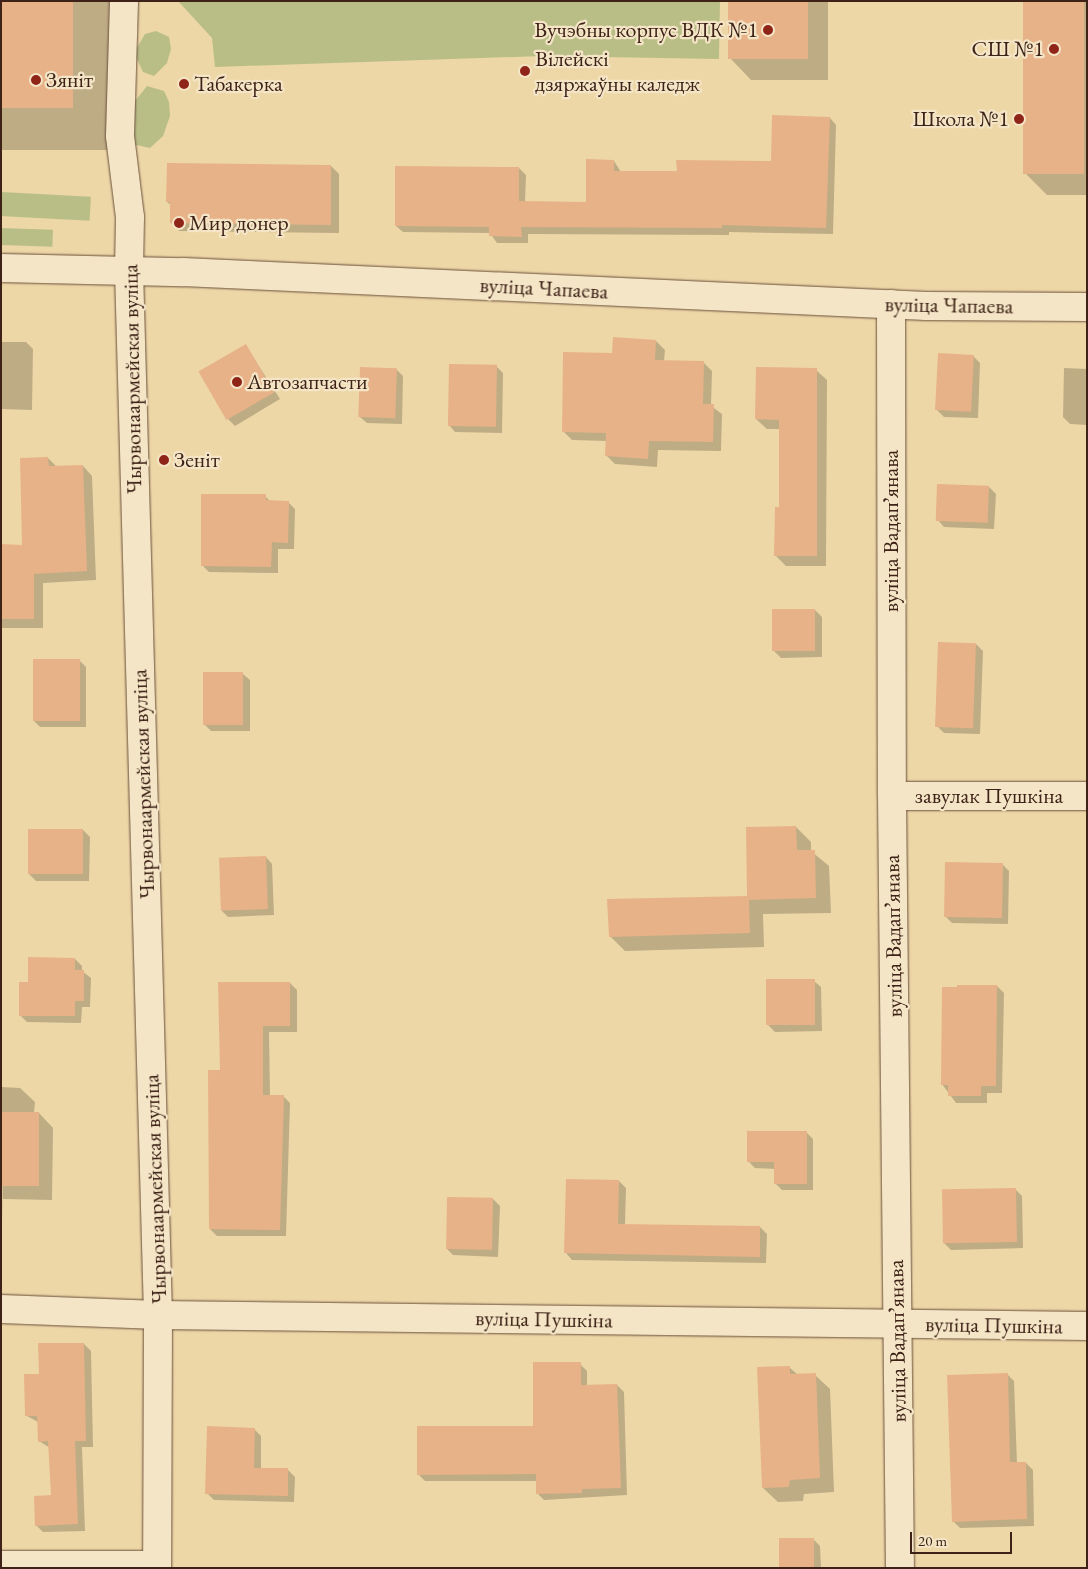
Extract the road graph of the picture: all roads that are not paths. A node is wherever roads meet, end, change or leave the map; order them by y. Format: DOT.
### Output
graph roads {
  1 [pos="124,1"];
  2 [pos="1,268"];
  3 [pos="129,270"];
  4 [pos="891,304"];
  5 [pos="1087,307"];
  6 [pos="892,796"];
  7 [pos="1087,796"];
  8 [pos="1,1308"];
  9 [pos="158,1315"];
  10 [pos="897,1323"];
  11 [pos="1087,1326"];
  12 [pos="1,1560"];
  13 [pos="157,1564"];
  14 [pos="900,1568"];
  1 -- 3 [label="street, Чырвонаармейская вуліца"];
  2 -- 3 [label="street, вуліца Чапаева"];
  3 -- 4 [label="street, вуліца Чапаева"];
  3 -- 9 [label="street, Чырвонаармейская вуліца"];
  4 -- 5 [label="street, вуліца Чапаева"];
  4 -- 6 [label="street, вуліца Вадапʼянава"];
  6 -- 7 [label="street, завулак Пушкіна"];
  6 -- 10 [label="street, вуліца Вадапʼянава"];
  8 -- 9 [label="street, вуліца Пушкіна"];
  9 -- 10 [label="street, вуліца Пушкіна"];
  9 -- 13 [label="street, Чырвонаармейская вуліца"];
  10 -- 11 [label="street, вуліца Пушкіна"];
  10 -- 14 [label="street, вуліца Вадапʼянава"];
  12 -- 13 [label="lane"];
}
